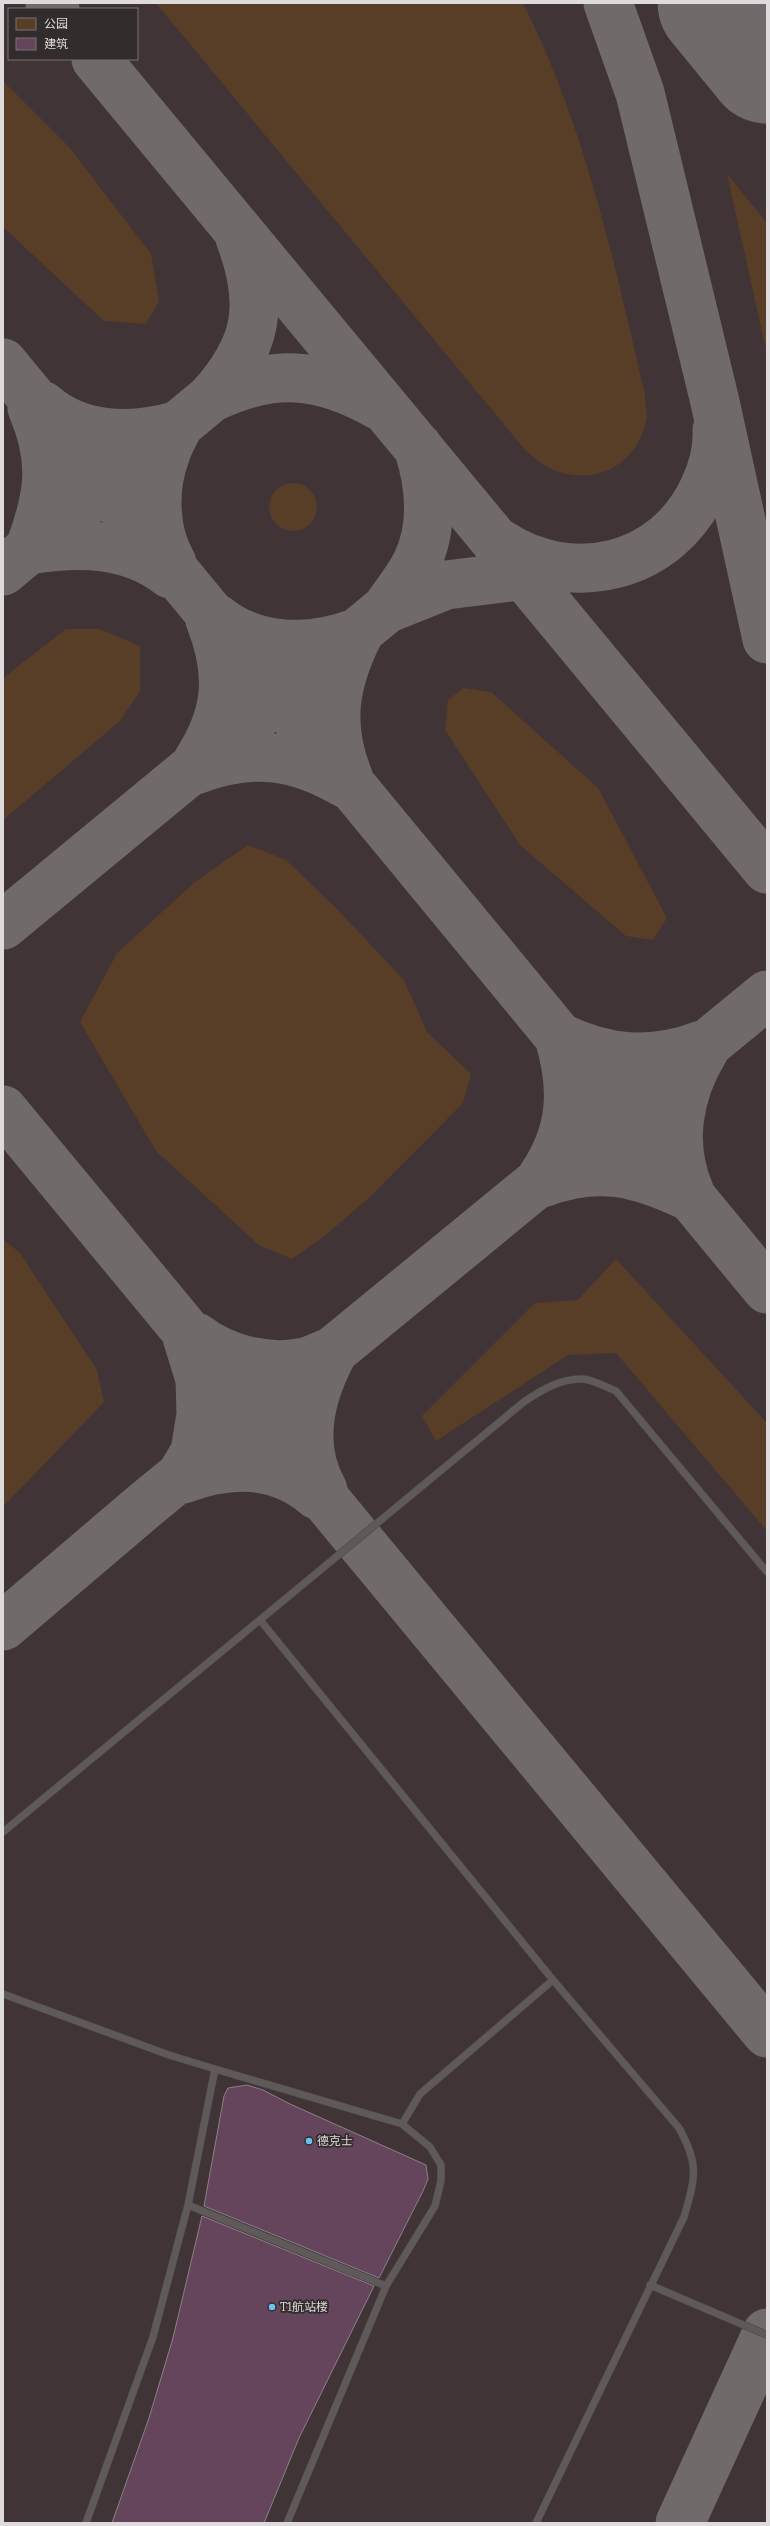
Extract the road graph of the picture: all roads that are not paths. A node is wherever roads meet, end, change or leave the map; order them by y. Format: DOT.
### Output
graph roads {
  1 [pos="767,1572"];
  2 [pos="260,1620"];
  3 [pos="3,1832"];
  4 [pos="553,1980"];
  5 [pos="3,1989"];
  6 [pos="3,1994"];
  7 [pos="3,1998"];
  8 [pos="19,2000"];
  9 [pos="215,2069"];
  10 [pos="402,2124"];
  11 [pos="188,2204"];
  12 [pos="650,2285"];
  13 [pos="386,2286"];
  14 [pos="767,2335"];
  15 [pos="86,2523"];
  16 [pos="287,2523"];
  17 [pos="536,2523"];
  1 -- 2 [label="lane"];
  2 -- 3 [label="lane"];
  2 -- 4 [label="lane"];
  4 -- 10 [label="lane"];
  4 -- 12 [label="lane"];
  5 -- 8 [label="lane"];
  6 -- 8 [label="lane"];
  7 -- 8 [label="lane"];
  8 -- 9 [label="lane"];
  9 -- 10 [label="lane"];
  9 -- 11 [label="lane"];
  10 -- 13 [label="lane"];
  11 -- 13 [label="lane"];
  11 -- 15 [label="lane"];
  12 -- 14 [label="lane"];
  12 -- 17 [label="lane"];
  13 -- 16 [label="lane"];
}
